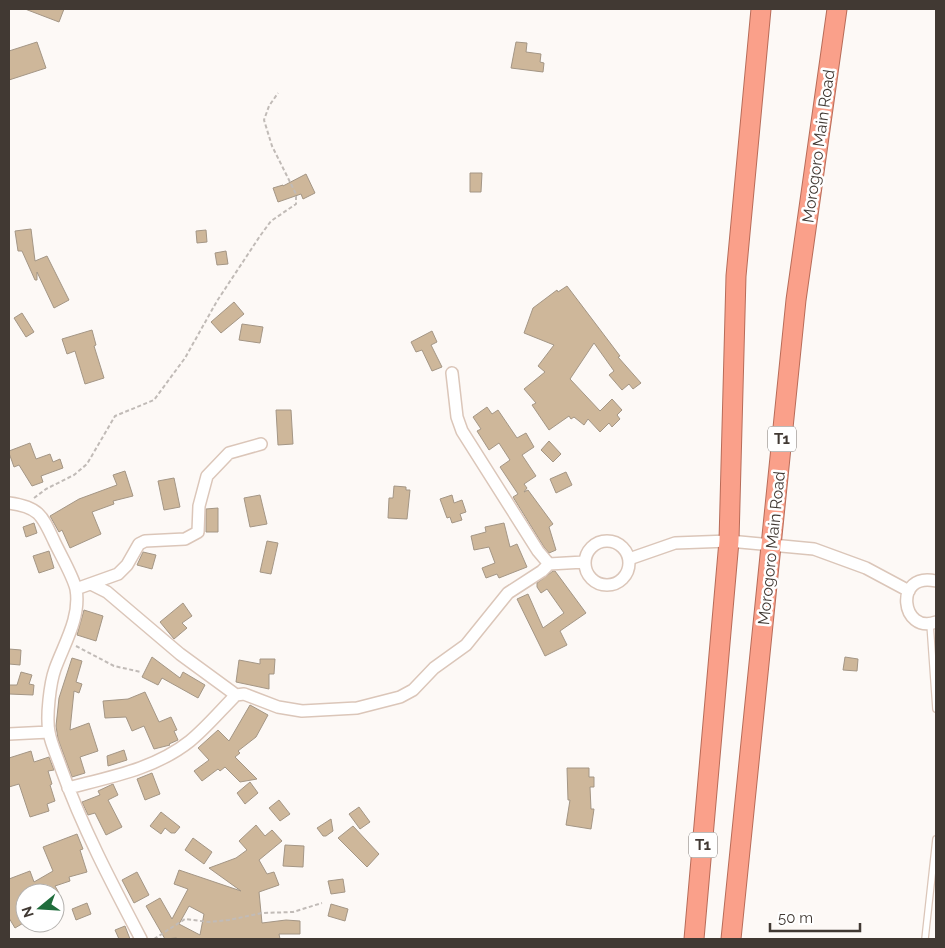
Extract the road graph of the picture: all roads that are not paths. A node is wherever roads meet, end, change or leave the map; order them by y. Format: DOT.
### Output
graph roads {
  1 [pos="761,9"];
  2 [pos="837,9"];
  3 [pos="452,373"];
  4 [pos="261,444"];
  5 [pos="9,503"];
  6 [pos="730,541"];
  7 [pos="771,544"];
  8 [pos="629,559"];
  9 [pos="584,562"];
  10 [pos="549,564"];
  11 [pos="936,581"];
  12 [pos="91,584"];
  13 [pos="76,589"];
  14 [pos="909,591"];
  15 [pos="933,623"];
  16 [pos="236,695"];
  17 [pos="936,709"];
  18 [pos="49,732"];
  19 [pos="9,734"];
  20 [pos="68,788"];
  21 [pos="936,840"];
  22 [pos="141,939"];
  23 [pos="694,939"];
  24 [pos="731,939"];
  25 [pos="925,939"];
  1 -- 6 [label="highway, T1"];
  2 -- 7 [label="highway, Morogoro Main Road / T1"];
  3 -- 10 [label="street"];
  4 -- 12 [label="street"];
  5 -- 13 [label="street"];
  6 -- 7 [label="street"];
  6 -- 8 [label="street"];
  6 -- 23 [label="highway, T1"];
  7 -- 14 [label="street"];
  7 -- 24 [label="highway, Morogoro Main Road / T1"];
  8 -- 9 [label="street"];
  8 -- 9 [label="street"];
  9 -- 10 [label="street"];
  10 -- 16 [label="street"];
  11 -- 14 [label="street"];
  12 -- 13 [label="street"];
  12 -- 16 [label="street"];
  13 -- 18 [label="street"];
  14 -- 15 [label="street"];
  15 -- 17 [label="lane"];
  16 -- 20 [label="street"];
  18 -- 19 [label="street"];
  18 -- 20 [label="street"];
  20 -- 22 [label="street"];
  21 -- 25 [label="lane"];
}
